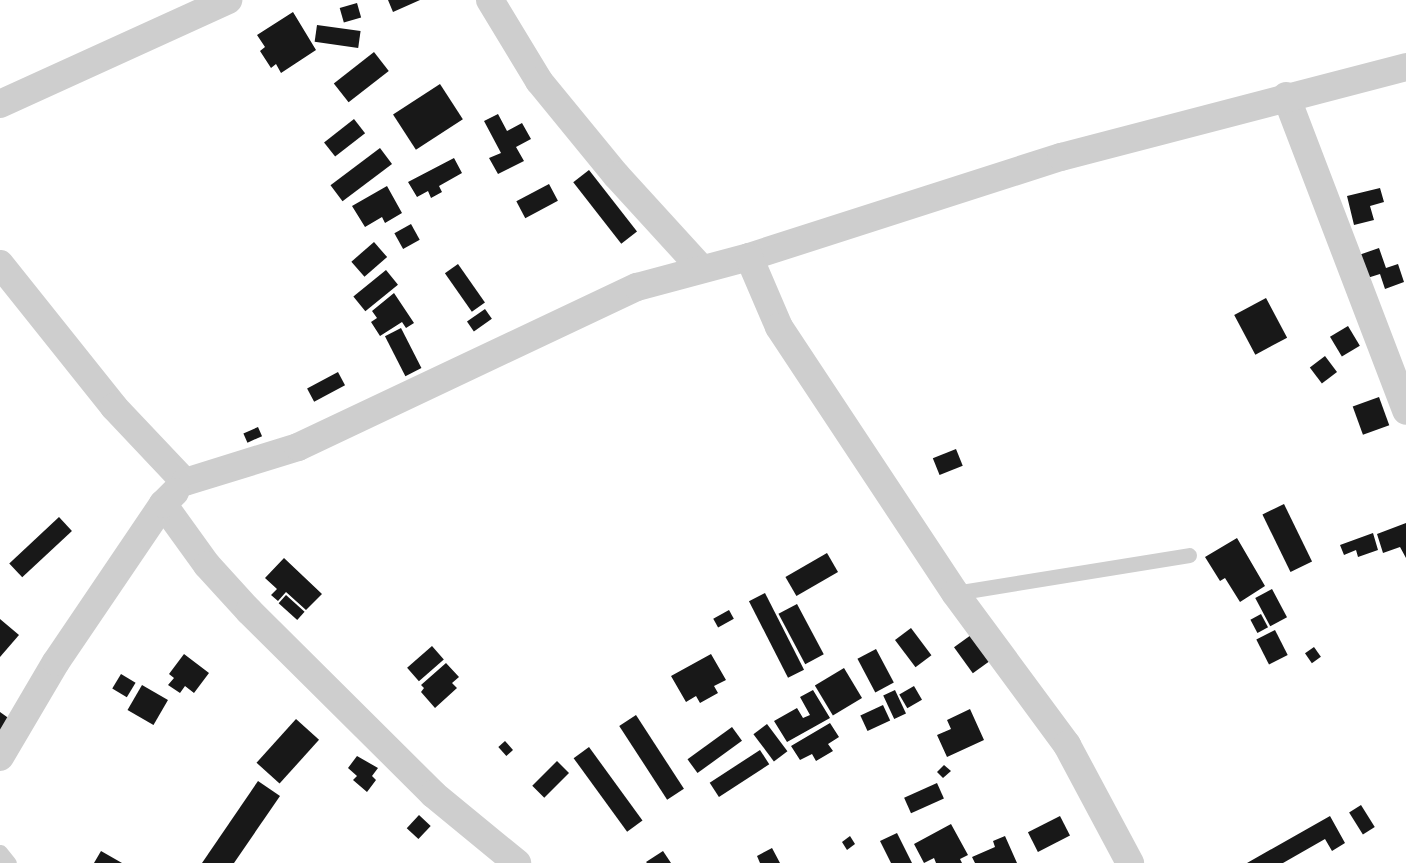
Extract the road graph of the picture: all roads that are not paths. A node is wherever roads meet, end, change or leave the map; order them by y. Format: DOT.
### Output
graph roads {
  1 [pos="228,0"];
  2 [pos="490,0"];
  3 [pos="1406,67"];
  4 [pos="1286,96"];
  5 [pos="0,104"];
  6 [pos="749,256"];
  7 [pos="0,264"];
  8 [pos="701,268"];
  9 [pos="1406,411"];
  10 [pos="185,482"];
  11 [pos="163,504"];
  12 [pos="1189,555"];
  13 [pos="955,593"];
  14 [pos="0,757"];
  15 [pos="0,852"];
  16 [pos="9,863"];
  17 [pos="517,863"];
  18 [pos="1130,863"];
  1 -- 5 [label="street"];
  2 -- 8 [label="street"];
  3 -- 4 [label="street"];
  4 -- 6 [label="street"];
  4 -- 9 [label="street"];
  6 -- 8 [label="street"];
  6 -- 13 [label="street"];
  7 -- 10 [label="street"];
  8 -- 10 [label="street"];
  10 -- 11 [label="street"];
  11 -- 14 [label="street"];
  11 -- 17 [label="street"];
  12 -- 13 [label="lane"];
  13 -- 18 [label="street"];
  15 -- 16 [label="lane"];
}
